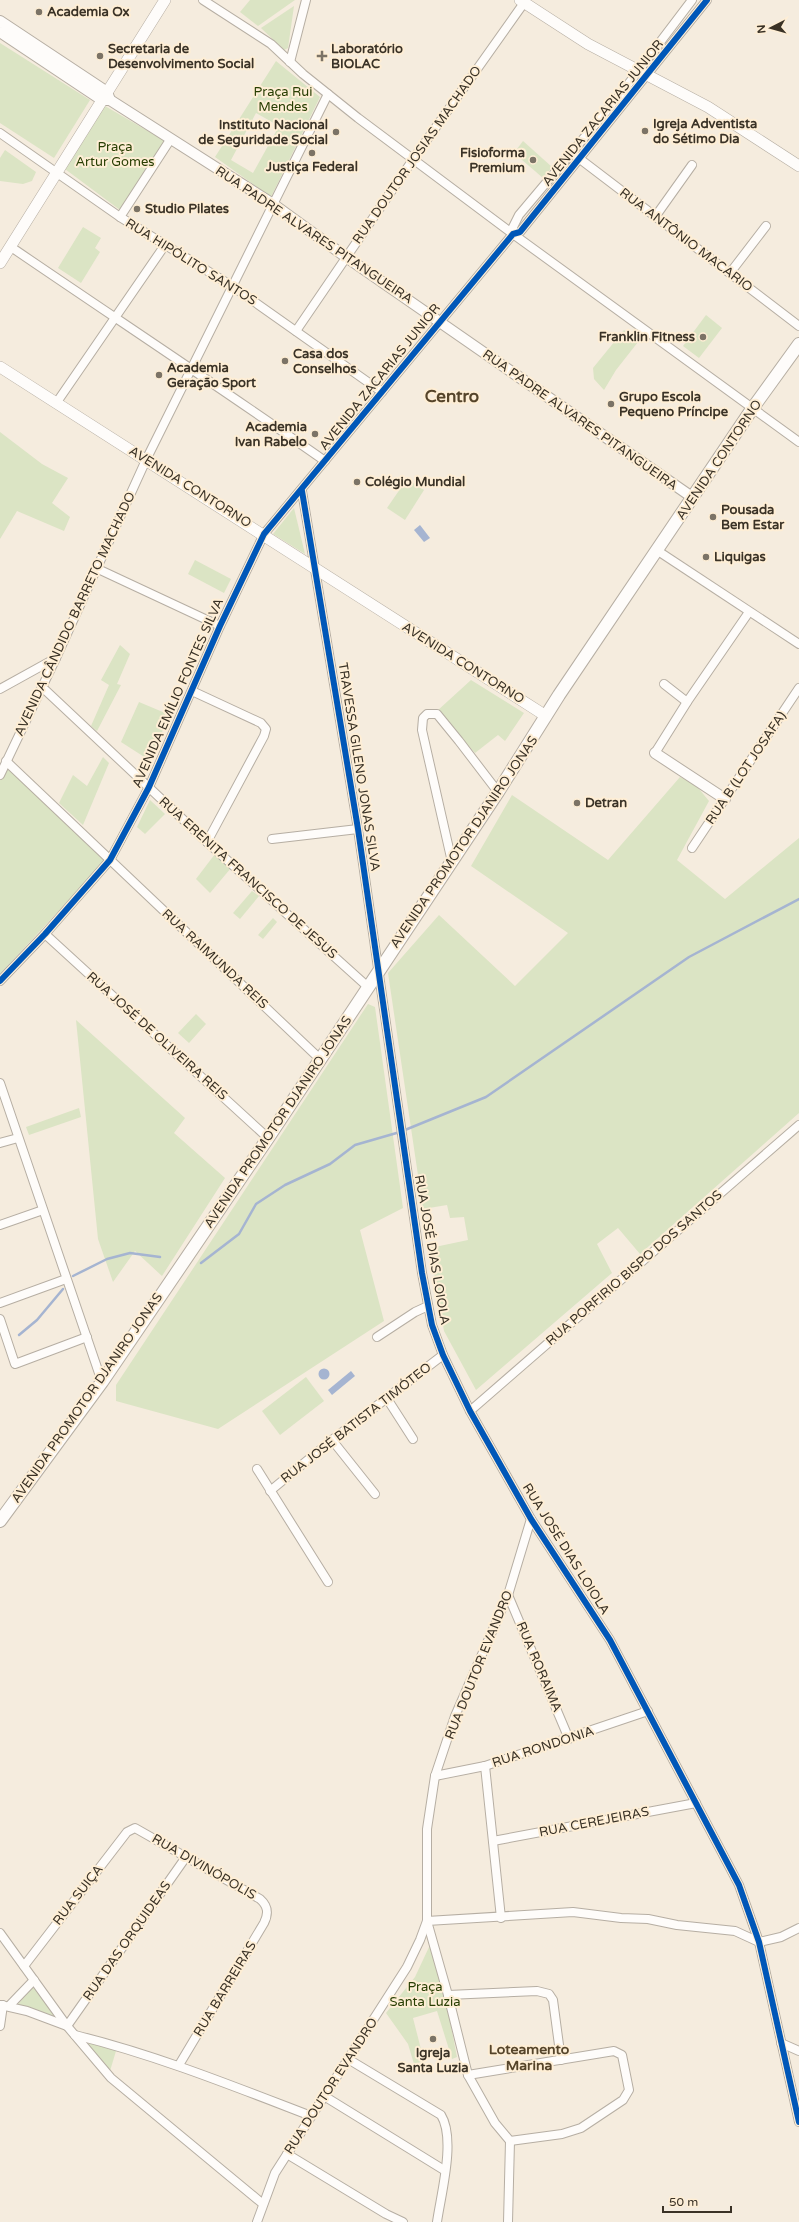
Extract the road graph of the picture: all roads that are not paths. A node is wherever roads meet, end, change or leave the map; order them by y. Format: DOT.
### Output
graph roads {
  1 [pos="165,0"];
  2 [pos="203,0"];
  3 [pos="306,0"];
  4 [pos="692,0"];
  5 [pos="707,0"];
  6 [pos="523,1"];
  7 [pos="0,21"];
  8 [pos="0,32"];
  9 [pos="290,62"];
  10 [pos="637,70"];
  11 [pos="648,75"];
  12 [pos="328,94"];
  13 [pos="106,97"];
  14 [pos="0,133"];
  15 [pos="170,140"];
  16 [pos="572,153"];
  17 [pos="414,158"];
  18 [pos="581,160"];
  19 [pos="692,165"];
  20 [pos="799,166"];
  21 [pos="57,171"];
  22 [pos="273,204"];
  23 [pos="655,216"];
  24 [pos="120,217"];
  25 [pos="766,226"];
  26 [pos="513,234"];
  27 [pos="165,245"];
  28 [pos="11,247"];
  29 [pos="346,257"];
  30 [pos="0,264"];
  31 [pos="730,273"];
  32 [pos="232,286"];
  33 [pos="115,318"];
  34 [pos="439,322"];
  35 [pos="799,326"];
  36 [pos="296,331"];
  37 [pos="799,344"];
  38 [pos="0,367"];
  39 [pos="191,367"];
  40 [pos="382,392"];
  41 [pos="57,402"];
  42 [pos="752,409"];
  43 [pos="799,442"];
  44 [pos="146,460"];
  45 [pos="325,461"];
  46 [pos="302,491"];
  47 [pos="692,498"];
  48 [pos="264,534"];
  49 [pos="658,551"];
  50 [pos="98,569"];
  51 [pos="315,569"];
  52 [pos="749,612"];
  53 [pos="220,626"];
  54 [pos="799,644"];
  55 [pos="56,658"];
  56 [pos="664,684"];
  57 [pos="42,687"];
  58 [pos="799,688"];
  59 [pos="0,689"];
  60 [pos="192,691"];
  61 [pos="687,702"];
  62 [pos="546,716"];
  63 [pos="655,753"];
  64 [pos="2,769"];
  65 [pos="149,787"];
  66 [pos="498,792"];
  67 [pos="725,799"];
  68 [pos="358,829"];
  69 [pos="272,839"];
  70 [pos="207,842"];
  71 [pos="692,848"];
  72 [pos="110,860"];
  73 [pos="452,862"];
  74 [pos="45,934"];
  75 [pos="379,969"];
  76 [pos="0,981"];
  77 [pos="368,986"];
  78 [pos="320,1059"];
  79 [pos="0,1083"];
  80 [pos="799,1125"];
  81 [pos="18,1138"];
  82 [pos="268,1138"];
  83 [pos="0,1143"];
  84 [pos="43,1210"];
  85 [pos="0,1225"];
  86 [pos="66,1278"];
  87 [pos="0,1303"];
  88 [pos="428,1306"];
  89 [pos="0,1319"];
  90 [pos="87,1337"];
  91 [pos="376,1337"];
  92 [pos="443,1354"];
  93 [pos="102,1382"];
  94 [pos="386,1397"];
  95 [pos="470,1411"];
  96 [pos="413,1439"];
  97 [pos="332,1440"];
  98 [pos="257,1469"];
  99 [pos="270,1491"];
  100 [pos="374,1494"];
  101 [pos="531,1519"];
  102 [pos="0,1521"];
  103 [pos="328,1582"];
  104 [pos="508,1595"];
  105 [pos="648,1711"];
  106 [pos="569,1739"];
  107 [pos="485,1766"];
  108 [pos="435,1776"];
  109 [pos="696,1803"];
  110 [pos="134,1828"];
  111 [pos="493,1841"];
  112 [pos="186,1857"];
  113 [pos="268,1911"];
  114 [pos="501,1918"];
  115 [pos="427,1921"];
  116 [pos="799,1928"];
  117 [pos="0,1933"];
  118 [pos="759,1942"];
  119 [pos="24,1966"];
  120 [pos="34,1980"];
  121 [pos="448,1995"];
  122 [pos="4,2005"];
  123 [pos="0,2026"];
  124 [pos="68,2026"];
  125 [pos="75,2035"];
  126 [pos="781,2043"];
  127 [pos="799,2050"];
  128 [pos="348,2059"];
  129 [pos="561,2060"];
  130 [pos="178,2066"];
  131 [pos="468,2075"];
  132 [pos="324,2096"];
  133 [pos="311,2116"];
  134 [pos="799,2122"];
  135 [pos="510,2141"];
  136 [pos="287,2154"];
  137 [pos="444,2170"];
  138 [pos="262,2204"];
  139 [pos="257,2222"];
  140 [pos="403,2222"];
  141 [pos="437,2222"];
  142 [pos="508,2222"];
  1 -- 13 [label="main road"];
  2 -- 9 [label="street"];
  3 -- 9 [label="street"];
  4 -- 10 [label="street, AVENIDA ZACARIAS JUNIOR"];
  5 -- 11 [label="street, AVENIDA ZACARIAS JUNIOR"];
  6 -- 10 [label="main road"];
  6 -- 17 [label="street, RUA DOUTOR JOSIAS MACHADO"];
  7 -- 13 [label="street"];
  8 -- 13 [label="street"];
  9 -- 12 [label="street"];
  10 -- 11 [label="main road"];
  10 -- 16 [label="street, AVENIDA ZACARIAS JUNIOR"];
  11 -- 18 [label="street, AVENIDA ZACARIAS JUNIOR"];
  11 -- 20 [label="main road"];
  12 -- 17 [label="street"];
  12 -- 22 [label="street"];
  13 -- 15 [label="street, RUA PADRE ALVARES PITANGUEIRA"];
  13 -- 21 [label="main road"];
  14 -- 21 [label="street, RUA HIPÓLITO SANTOS"];
  15 -- 22 [label="street, RUA PADRE ALVARES PITANGUEIRA"];
  15 -- 24 [label="street"];
  16 -- 18 [label="street, RUA ANTÔNIO MACARIO"];
  16 -- 26 [label="street, AVENIDA ZACARIAS JUNIOR"];
  17 -- 26 [label="street"];
  17 -- 29 [label="street, RUA DOUTOR JOSIAS MACHADO"];
  18 -- 23 [label="street, RUA ANTÔNIO MACARIO"];
  18 -- 26 [label="street, AVENIDA ZACARIAS JUNIOR"];
  19 -- 23 [label="street"];
  21 -- 24 [label="street, RUA HIPÓLITO SANTOS"];
  21 -- 28 [label="main road"];
  22 -- 29 [label="street, RUA PADRE ALVARES PITANGUEIRA"];
  22 -- 32 [label="street, AVENIDA CÂNDIDO BARRETO MACHADO"];
  23 -- 31 [label="street, RUA ANTÔNIO MACARIO"];
  24 -- 27 [label="street, RUA HIPÓLITO SANTOS"];
  25 -- 31 [label="street"];
  26 -- 34 [label="street, AVENIDA ZACARIAS JUNIOR"];
  26 -- 42 [label="street"];
  27 -- 32 [label="street, RUA HIPÓLITO SANTOS"];
  27 -- 33 [label="street"];
  28 -- 30 [label="main road"];
  28 -- 33 [label="street"];
  29 -- 34 [label="street, RUA PADRE ALVARES PITANGUEIRA"];
  29 -- 36 [label="street, RUA DOUTOR JOSIAS MACHADO"];
  31 -- 35 [label="street, RUA ANTÔNIO MACARIO"];
  32 -- 36 [label="street, RUA HIPÓLITO SANTOS"];
  32 -- 39 [label="street, AVENIDA CÂNDIDO BARRETO MACHADO"];
  33 -- 39 [label="street"];
  33 -- 41 [label="street"];
  34 -- 40 [label="street, AVENIDA ZACARIAS JUNIOR"];
  34 -- 47 [label="street, RUA PADRE ALVARES PITANGUEIRA"];
  36 -- 40 [label="street, RUA HIPÓLITO SANTOS"];
  37 -- 42 [label="main road, AVENIDA CONTORNO"];
  38 -- 41 [label="main road, AVENIDA CONTORNO"];
  39 -- 44 [label="street, AVENIDA CÂNDIDO BARRETO MACHADO"];
  39 -- 45 [label="street"];
  40 -- 45 [label="street, AVENIDA ZACARIAS JUNIOR"];
  41 -- 44 [label="main road, AVENIDA CONTORNO"];
  42 -- 43 [label="street"];
  42 -- 47 [label="main road, AVENIDA CONTORNO"];
  44 -- 48 [label="main road, AVENIDA CONTORNO"];
  44 -- 50 [label="street, AVENIDA CÂNDIDO BARRETO MACHADO"];
  45 -- 46 [label="street, AVENIDA ZACARIAS JUNIOR"];
  46 -- 48 [label="street, AVENIDA ZACARIAS JUNIOR"];
  46 -- 51 [label="street, TRAVESSA GILENO JONAS SILVA"];
  47 -- 49 [label="main road, AVENIDA CONTORNO"];
  48 -- 51 [label="main road, AVENIDA CONTORNO"];
  48 -- 53 [label="street, AVENIDA EMÍLIO FONTES SILVA"];
  49 -- 52 [label="street"];
  49 -- 62 [label="main road, AVENIDA CONTORNO"];
  50 -- 53 [label="street"];
  50 -- 55 [label="street, AVENIDA CÂNDIDO BARRETO MACHADO"];
  51 -- 62 [label="main road, AVENIDA CONTORNO"];
  51 -- 68 [label="street, TRAVESSA GILENO JONAS SILVA"];
  52 -- 54 [label="street"];
  52 -- 61 [label="street"];
  53 -- 60 [label="street, AVENIDA EMÍLIO FONTES SILVA"];
  55 -- 57 [label="street, AVENIDA CÂNDIDO BARRETO MACHADO"];
  55 -- 59 [label="street"];
  56 -- 61 [label="street"];
  57 -- 64 [label="street, AVENIDA CÂNDIDO BARRETO MACHADO"];
  57 -- 65 [label="street, RUA ERENITA FRANCISCO DE JESUS"];
  58 -- 67 [label="street, RUA B (LOT JOSAFA)"];
  60 -- 65 [label="street, AVENIDA EMÍLIO FONTES SILVA"];
  60 -- 70 [label="street"];
  61 -- 63 [label="street"];
  62 -- 66 [label="main road, AVENIDA PROMOTOR DJANIRO JONAS"];
  63 -- 67 [label="street"];
  64 -- 72 [label="street, RUA RAIMUNDA REIS"];
  65 -- 70 [label="street, RUA ERENITA FRANCISCO DE JESUS"];
  65 -- 72 [label="street, AVENIDA EMÍLIO FONTES SILVA"];
  66 -- 73 [label="main road, AVENIDA PROMOTOR DJANIRO JONAS"];
  66 -- 73 [label="street"];
  67 -- 71 [label="street, RUA B (LOT JOSAFA)"];
  68 -- 69 [label="street"];
  68 -- 75 [label="street, TRAVESSA GILENO JONAS SILVA"];
  70 -- 77 [label="street, RUA ERENITA FRANCISCO DE JESUS"];
  72 -- 74 [label="street, AVENIDA EMÍLIO FONTES SILVA"];
  72 -- 78 [label="street, RUA RAIMUNDA REIS"];
  73 -- 75 [label="main road, AVENIDA PROMOTOR DJANIRO JONAS"];
  74 -- 76 [label="street, AVENIDA EMÍLIO FONTES SILVA"];
  74 -- 82 [label="street, RUA JOSÉ DE OLIVEIRA REIS"];
  75 -- 77 [label="main road, AVENIDA PROMOTOR DJANIRO JONAS"];
  75 -- 88 [label="street, RUA JOSÉ DIAS LOIOLA"];
  77 -- 78 [label="main road, AVENIDA PROMOTOR DJANIRO JONAS"];
  78 -- 82 [label="main road, AVENIDA PROMOTOR DJANIRO JONAS"];
  79 -- 81 [label="street"];
  80 -- 95 [label="street, RUA PORFIRIO BISPO DOS SANTOS"];
  81 -- 83 [label="street"];
  81 -- 84 [label="street"];
  82 -- 93 [label="main road, AVENIDA PROMOTOR DJANIRO JONAS"];
  84 -- 85 [label="street"];
  84 -- 86 [label="street"];
  86 -- 87 [label="street"];
  86 -- 90 [label="street"];
  88 -- 91 [label="street"];
  88 -- 92 [label="street, RUA JOSÉ DIAS LOIOLA"];
  89 -- 90 [label="street"];
  90 -- 93 [label="street"];
  92 -- 94 [label="street, RUA JOSÉ BATISTA TIMÓTEO"];
  92 -- 95 [label="street, RUA JOSÉ DIAS LOIOLA"];
  93 -- 102 [label="main road, AVENIDA PROMOTOR DJANIRO JONAS"];
  94 -- 96 [label="street"];
  94 -- 97 [label="street, RUA JOSÉ BATISTA TIMÓTEO"];
  95 -- 101 [label="street, RUA JOSÉ DIAS LOIOLA"];
  97 -- 99 [label="street, RUA JOSÉ BATISTA TIMÓTEO"];
  97 -- 100 [label="street"];
  98 -- 99 [label="street"];
  99 -- 103 [label="street"];
  101 -- 104 [label="street, RUA DOUTOR EVANDRO"];
  101 -- 105 [label="street, RUA JOSÉ DIAS LOIOLA"];
  104 -- 106 [label="street, RUA RORAIMA"];
  104 -- 108 [label="street, RUA DOUTOR EVANDRO"];
  105 -- 106 [label="street, RUA RONDONIA"];
  105 -- 109 [label="street, RUA JOSÉ DIAS LOIOLA"];
  106 -- 107 [label="street, RUA RONDONIA"];
  107 -- 108 [label="street, RUA RONDONIA"];
  107 -- 111 [label="street"];
  108 -- 115 [label="street, RUA DOUTOR EVANDRO"];
  109 -- 111 [label="street, RUA CEREJEIRAS"];
  109 -- 118 [label="street, RUA JOSÉ DIAS LOIOLA"];
  110 -- 112 [label="street, RUA DIVINÓPOLIS"];
  110 -- 119 [label="street, RUA SUIÇA"];
  111 -- 114 [label="street"];
  112 -- 113 [label="street, RUA DIVINÓPOLIS"];
  112 -- 124 [label="street, RUA DAS ORQUIDEAS"];
  113 -- 130 [label="street, RUA BARREIRAS"];
  114 -- 115 [label="street"];
  114 -- 118 [label="street"];
  115 -- 121 [label="street"];
  115 -- 128 [label="street, RUA DOUTOR EVANDRO"];
  116 -- 118 [label="street"];
  117 -- 119 [label="street"];
  118 -- 126 [label="street, RUA JOSÉ DIAS LOIOLA"];
  119 -- 120 [label="street"];
  120 -- 122 [label="street"];
  120 -- 124 [label="street"];
  121 -- 129 [label="street"];
  121 -- 131 [label="street"];
  122 -- 123 [label="street"];
  122 -- 124 [label="street"];
  124 -- 125 [label="street"];
  125 -- 130 [label="street"];
  125 -- 138 [label="street"];
  126 -- 127 [label="street"];
  126 -- 134 [label="street, RUA JOSÉ DIAS LOIOLA"];
  128 -- 132 [label="street, RUA DOUTOR EVANDRO"];
  128 -- 137 [label="street"];
  129 -- 131 [label="street"];
  129 -- 135 [label="street"];
  130 -- 133 [label="street"];
  131 -- 135 [label="street"];
  132 -- 133 [label="street, RUA DOUTOR EVANDRO"];
  132 -- 137 [label="street"];
  133 -- 136 [label="street, RUA DOUTOR EVANDRO"];
  135 -- 142 [label="street"];
  136 -- 138 [label="street, RUA DOUTOR EVANDRO"];
  136 -- 140 [label="street"];
  137 -- 141 [label="street"];
  138 -- 139 [label="street, RUA DOUTOR EVANDRO"];
}
